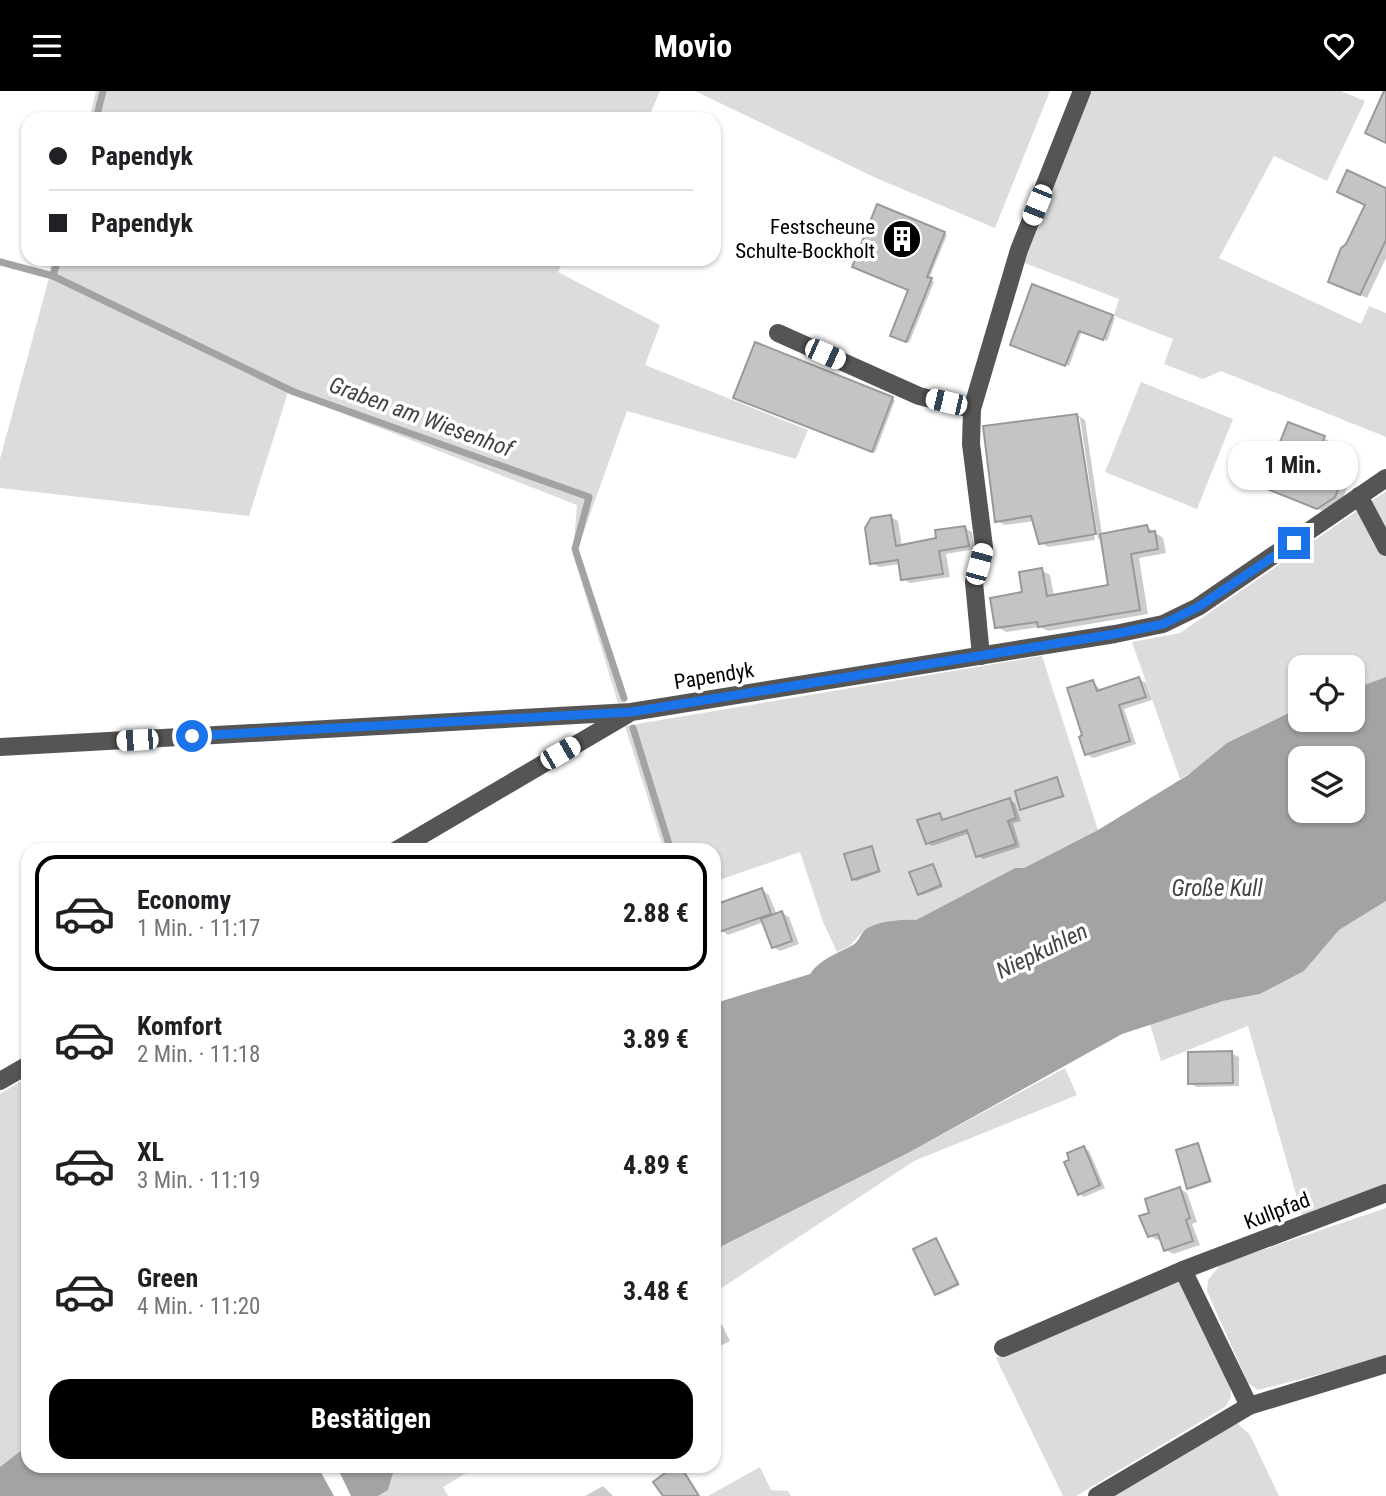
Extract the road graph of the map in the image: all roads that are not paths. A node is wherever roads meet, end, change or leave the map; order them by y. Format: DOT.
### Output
graph roads {
  1 [pos="1082,91"];
  2 [pos="778,333"];
  3 [pos="972,409"];
  4 [pos="1386,478"];
  5 [pos="1359,496"];
  6 [pos="1386,547"];
  7 [pos="981,656"];
  8 [pos="631,712"];
  9 [pos="0,747"];
  10 [pos="409,843"];
  11 [pos="21,1069"];
  12 [pos="0,1081"];
  13 [pos="1386,1193"];
  14 [pos="1183,1270"];
  15 [pos="1003,1348"];
  16 [pos="1386,1364"];
  17 [pos="1249,1406"];
  18 [pos="1097,1496"];
  1 -- 3 [label="street"];
  2 -- 3 [label="street"];
  3 -- 7 [label="street"];
  4 -- 5 [label="street, Papendyk"];
  5 -- 6 [label="street"];
  5 -- 7 [label="street, Papendyk"];
  7 -- 8 [label="street, Papendyk"];
  8 -- 9 [label="street, Papendyk"];
  8 -- 10 [label="street"];
  11 -- 12 [label="street"];
  13 -- 14 [label="street, Kullpfad"];
  14 -- 15 [label="street, Kullpfad"];
  14 -- 17 [label="street"];
  16 -- 17 [label="street"];
  17 -- 18 [label="street"];
}
